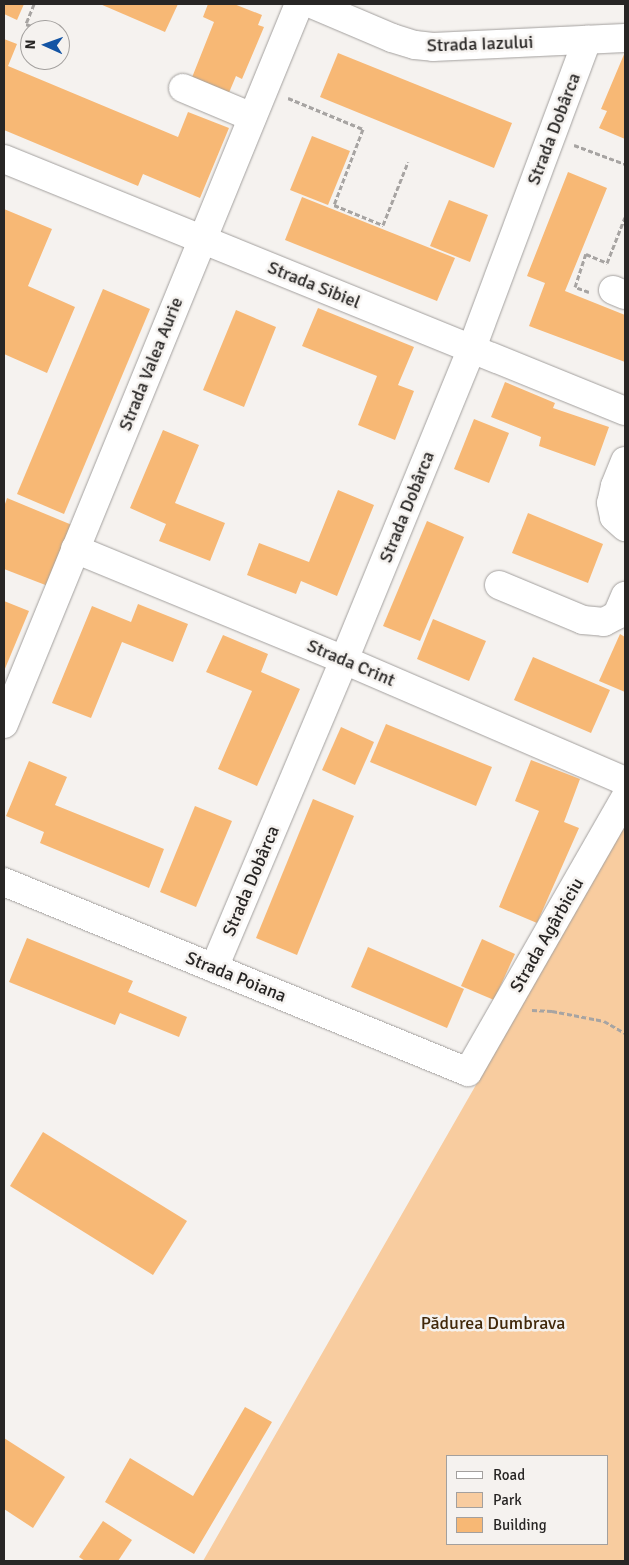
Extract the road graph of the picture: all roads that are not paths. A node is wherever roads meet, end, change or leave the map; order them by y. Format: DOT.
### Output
graph roads {
  1 [pos="299,4"];
  2 [pos="312,4"];
  3 [pos="625,38"];
  4 [pos="587,40"];
  5 [pos="183,88"];
  6 [pos="252,117"];
  7 [pos="4,159"];
  8 [pos="201,240"];
  9 [pos="472,348"];
  10 [pos="625,411"];
  11 [pos="625,461"];
  12 [pos="625,527"];
  13 [pos="75,549"];
  14 [pos="499,584"];
  15 [pos="625,596"];
  16 [pos="344,660"];
  17 [pos="4,724"];
  18 [pos="625,781"];
  19 [pos="625,798"];
  20 [pos="4,882"];
  21 [pos="214,968"];
  22 [pos="468,1072"];
  1 -- 6 [label="street, Strada Valea Aurie"];
  2 -- 4 [label="street, Strada Iazului"];
  3 -- 4 [label="street, Strada Iazului"];
  4 -- 9 [label="street, Strada Dobârca"];
  5 -- 6 [label="street"];
  6 -- 8 [label="street, Strada Valea Aurie"];
  7 -- 8 [label="street, Strada Sibiel"];
  8 -- 9 [label="street, Strada Sibiel"];
  8 -- 13 [label="street, Strada Valea Aurie"];
  9 -- 10 [label="street, Strada Sibiel"];
  9 -- 16 [label="street, Strada Dobârca"];
  11 -- 12 [label="street"];
  13 -- 16 [label="street, Strada Crint"];
  13 -- 17 [label="street, Strada Valea Aurie"];
  14 -- 15 [label="street"];
  16 -- 18 [label="street, Strada Crint"];
  16 -- 21 [label="street, Strada Dobârca"];
  19 -- 22 [label="street, Strada Agârbiciu"];
  20 -- 21 [label="street, Strada Poiana"];
  21 -- 22 [label="street, Strada Poiana"];
}
